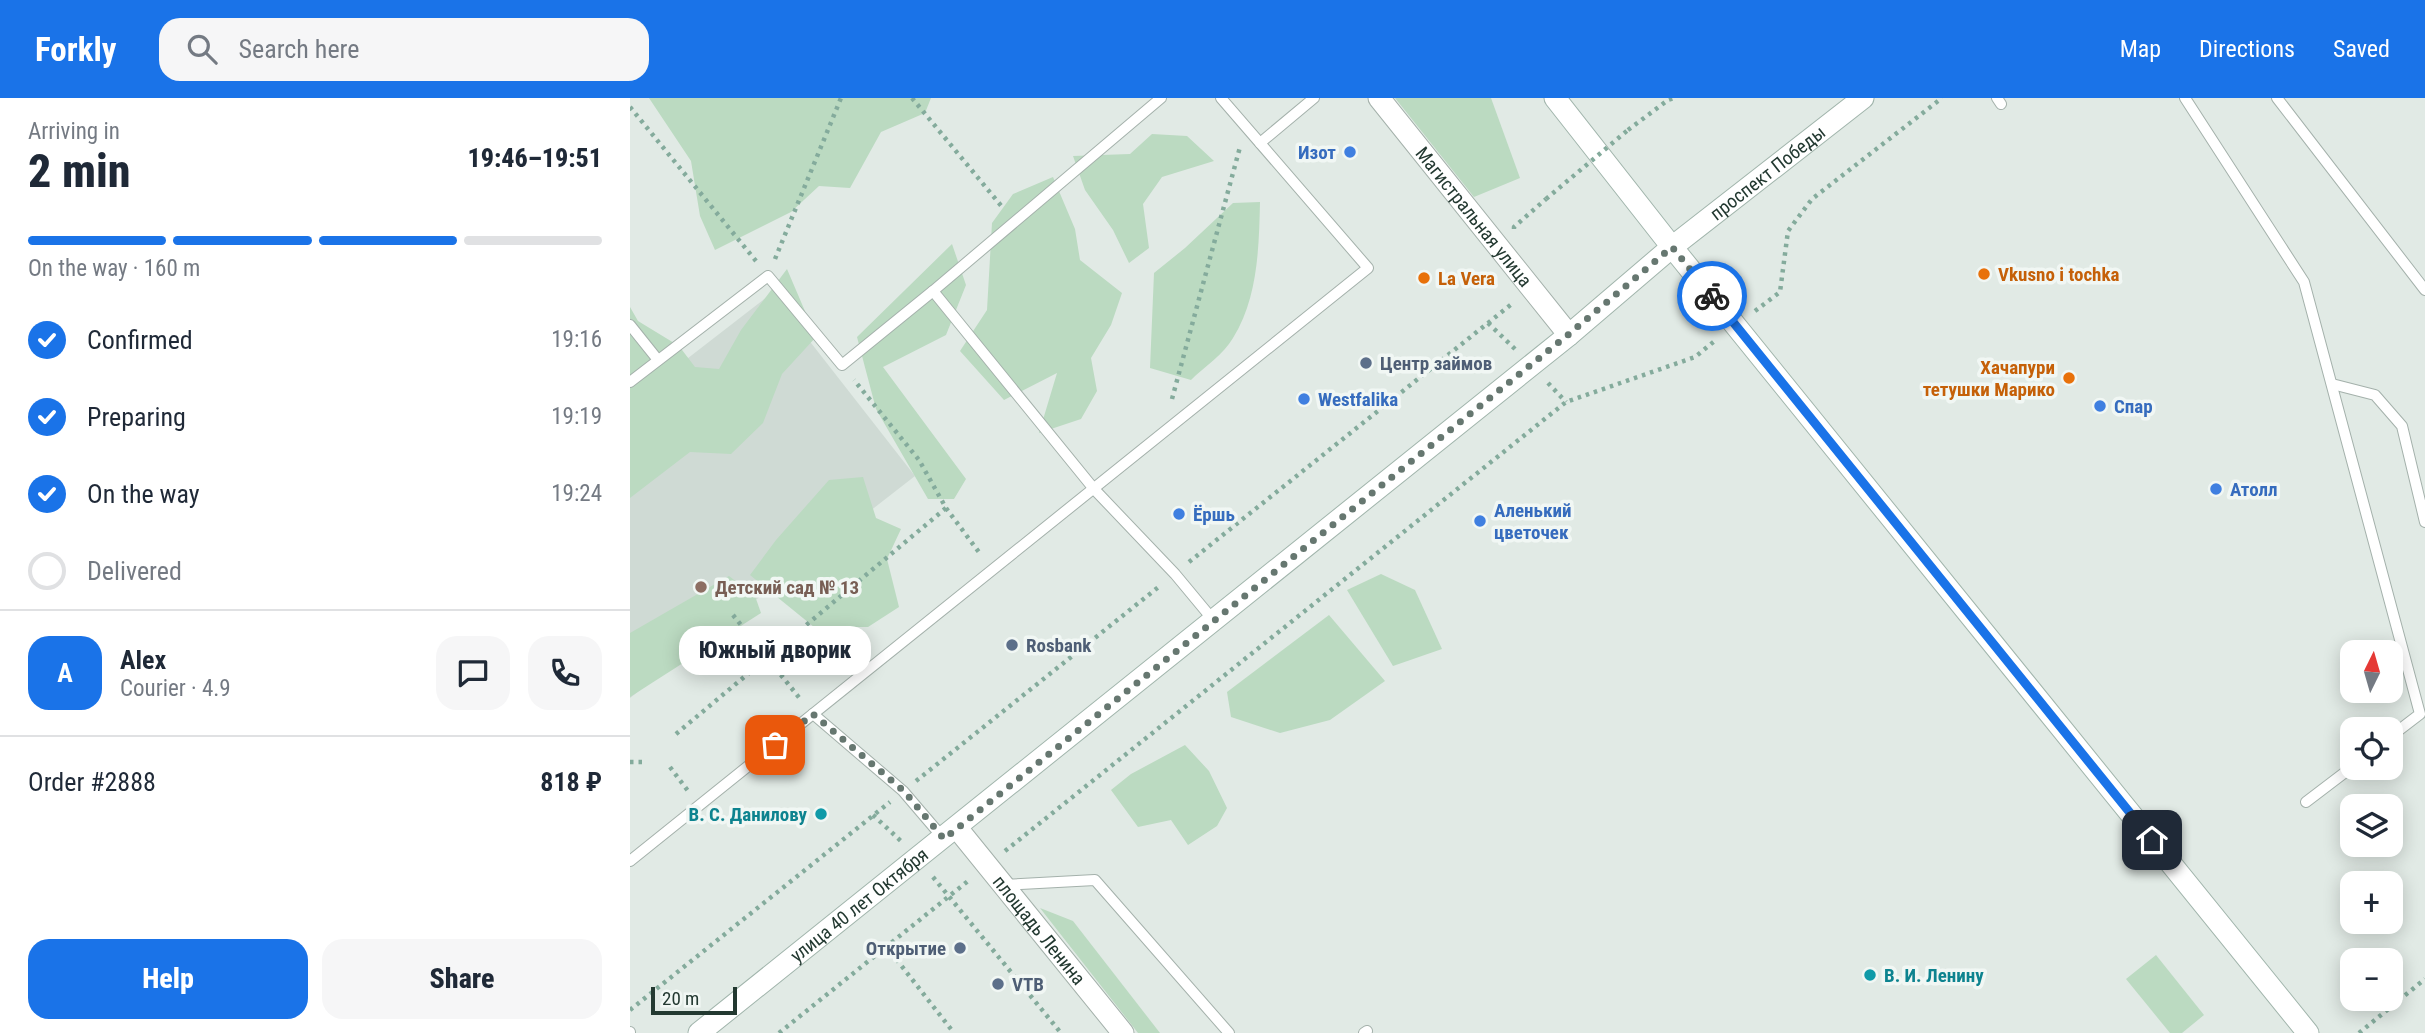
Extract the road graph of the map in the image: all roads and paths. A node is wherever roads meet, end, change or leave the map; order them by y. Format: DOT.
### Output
graph roads {
  1 [pos="841,98"];
  2 [pos="912,98"];
  3 [pos="1161,98"];
  4 [pos="1221,98"];
  5 [pos="1314,98"];
  6 [pos="1380,98"];
  7 [pos="1555,98"];
  8 [pos="1863,98"];
  9 [pos="1941,98"];
  10 [pos="2185,98"];
  11 [pos="2277,98"];
  12 [pos="1669,99"];
  13 [pos="630,107"];
  14 [pos="1246,127"];
  15 [pos="1260,143"];
  16 [pos="1014,222"];
  17 [pos="1517,239"];
  18 [pos="1672,247"];
  19 [pos="768,276"];
  20 [pos="1532,288"];
  21 [pos="2425,290"];
  22 [pos="933,291"];
  23 [pos="1736,325"];
  24 [pos="630,326"];
  25 [pos="1569,334"];
  26 [pos="658,360"];
  27 [pos="842,365"];
  28 [pos="630,382"];
  29 [pos="2332,384"];
  30 [pos="1163,433"];
  31 [pos="1094,489"];
  32 [pos="946,508"];
  33 [pos="2425,522"];
  34 [pos="992,571"];
  35 [pos="1175,574"];
  36 [pos="733,615"];
  37 [pos="1214,621"];
  38 [pos="767,656"];
  39 [pos="2423,713"];
  40 [pos="813,714"];
  41 [pos="2403,728"];
  42 [pos="676,734"];
  43 [pos="630,762"];
  44 [pos="644,762"];
  45 [pos="670,767"];
  46 [pos="2340,776"];
  47 [pos="904,791"];
  48 [pos="2306,802"];
  49 [pos="699,806"];
  50 [pos="950,833"];
  51 [pos="630,861"];
  52 [pos="987,865"];
  53 [pos="1003,885"];
  54 [pos="947,897"];
  55 [pos="886,946"];
  56 [pos="2425,979"];
  57 [pos="630,1010"];
  58 [pos="699,1033"];
  59 [pos="779,1033"];
  60 [pos="954,1033"];
  61 [pos="1061,1033"];
  62 [pos="1123,1033"];
  63 [pos="1229,1033"];
  64 [pos="2308,1033"];
  65 [pos="2359,1033"];
  1 -- 19 [label="path"];
  2 -- 16 [label="path"];
  3 -- 16 [label="lane"];
  4 -- 14 [label="lane"];
  5 -- 15 [label="lane"];
  6 -- 20 [label="street, Магистральная улица"];
  7 -- 18 [label="street"];
  8 -- 18 [label="street, проспект Победы"];
  9 -- 23 [label="path"];
  10 -- 29 [label="lane"];
  11 -- 21 [label="lane"];
  12 -- 17 [label="path, bridge"];
  13 -- 19 [label="path"];
  14 -- 15 [label="lane"];
  14 -- 30 [label="path"];
  15 -- 30 [label="lane"];
  16 -- 22 [label="lane"];
  18 -- 23 [label="street"];
  18 -- 25 [label="street, улица 40 лет Октября"];
  19 -- 26 [label="lane"];
  19 -- 27 [label="lane"];
  20 -- 25 [label="street, Магистральная улица"];
  20 -- 35 [label="path"];
  22 -- 27 [label="lane"];
  22 -- 31 [label="lane"];
  23 -- 52 [label="path"];
  23 -- 64 [label="street"];
  24 -- 26 [label="lane"];
  25 -- 37 [label="street, улица 40 лет Октября"];
  26 -- 28 [label="lane"];
  27 -- 32 [label="path"];
  29 -- 33 [label="lane"];
  29 -- 39 [label="lane"];
  30 -- 31 [label="lane"];
  31 -- 34 [label="lane"];
  31 -- 35 [label="lane"];
  32 -- 34 [label="path"];
  32 -- 38 [label="path"];
  34 -- 40 [label="lane"];
  35 -- 37 [label="lane"];
  35 -- 47 [label="path"];
  36 -- 38 [label="path"];
  37 -- 50 [label="street, улица 40 лет Октября"];
  38 -- 40 [label="path"];
  38 -- 42 [label="path"];
  39 -- 41 [label="lane"];
  40 -- 47 [label="lane"];
  40 -- 49 [label="lane"];
  43 -- 44 [label="path"];
  45 -- 49 [label="path"];
  46 -- 48 [label="lane"];
  47 -- 50 [label="lane"];
  47 -- 57 [label="path"];
  49 -- 51 [label="lane"];
  50 -- 52 [label="street, площадь Ленина"];
  50 -- 58 [label="street, улица 40 лет Октября"];
  52 -- 53 [label="street, площадь Ленина"];
  52 -- 54 [label="path"];
  53 -- 62 [label="street, площадь Ленина"];
  53 -- 63 [label="lane"];
  54 -- 55 [label="path"];
  54 -- 61 [label="path"];
  55 -- 59 [label="path"];
  55 -- 60 [label="path"];
  56 -- 65 [label="path"];
}
